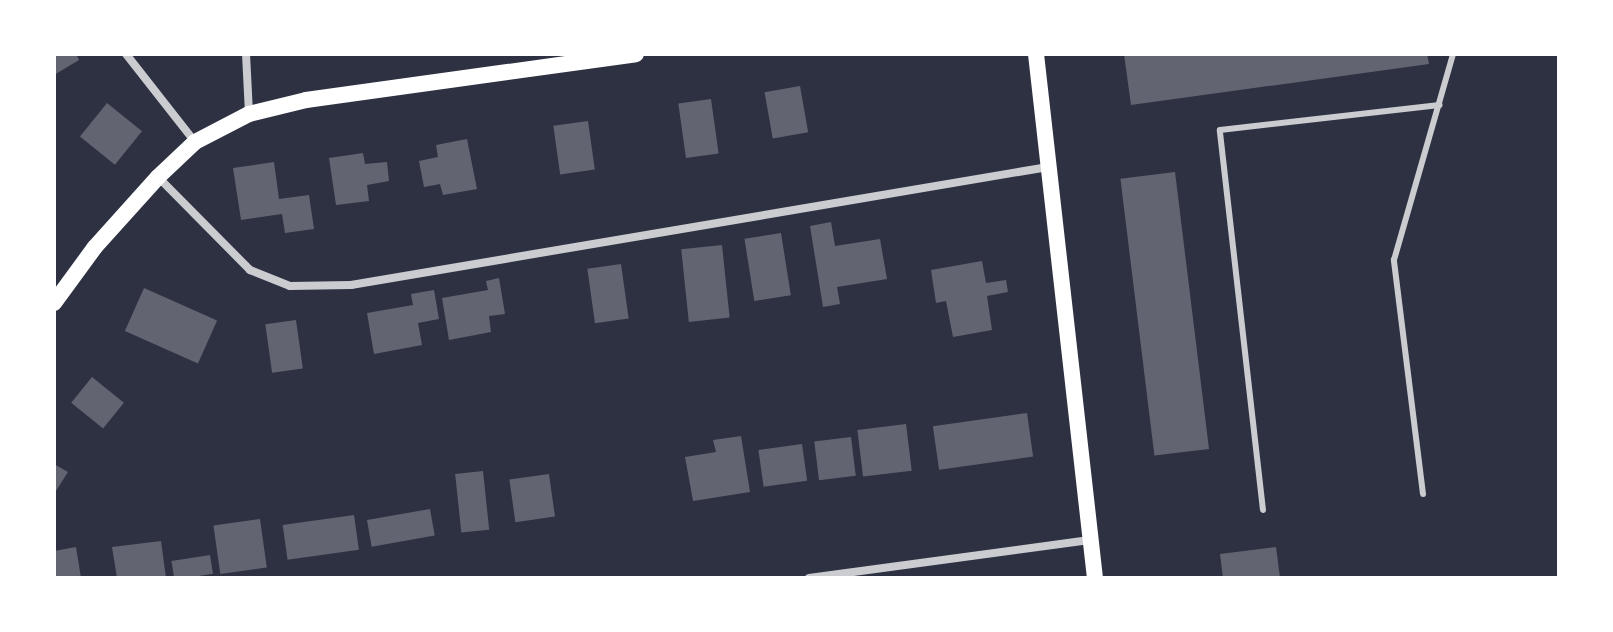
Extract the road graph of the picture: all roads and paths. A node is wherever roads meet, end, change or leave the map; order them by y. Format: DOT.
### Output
graph roads {
  1 [pos="126,54"];
  2 [pos="246,54"];
  3 [pos="636,54"];
  4 [pos="1036,54"];
  5 [pos="1453,54"];
  6 [pos="1440,105"];
  7 [pos="249,114"];
  8 [pos="195,142"];
  9 [pos="1049,166"];
  10 [pos="158,177"];
  11 [pos="54,303"];
  12 [pos="1423,494"];
  13 [pos="1263,510"];
  14 [pos="1091,540"];
  15 [pos="809,578"];
  16 [pos="1095,578"];
  1 -- 8 [label="street"];
  2 -- 7 [label="street"];
  3 -- 7 [label="main road"];
  4 -- 9 [label="main road"];
  5 -- 6 [label="lane"];
  6 -- 12 [label="lane"];
  6 -- 13 [label="lane"];
  7 -- 8 [label="main road"];
  8 -- 10 [label="main road"];
  9 -- 10 [label="street"];
  9 -- 14 [label="main road"];
  10 -- 11 [label="main road"];
  14 -- 15 [label="street"];
  14 -- 16 [label="main road"];
}
